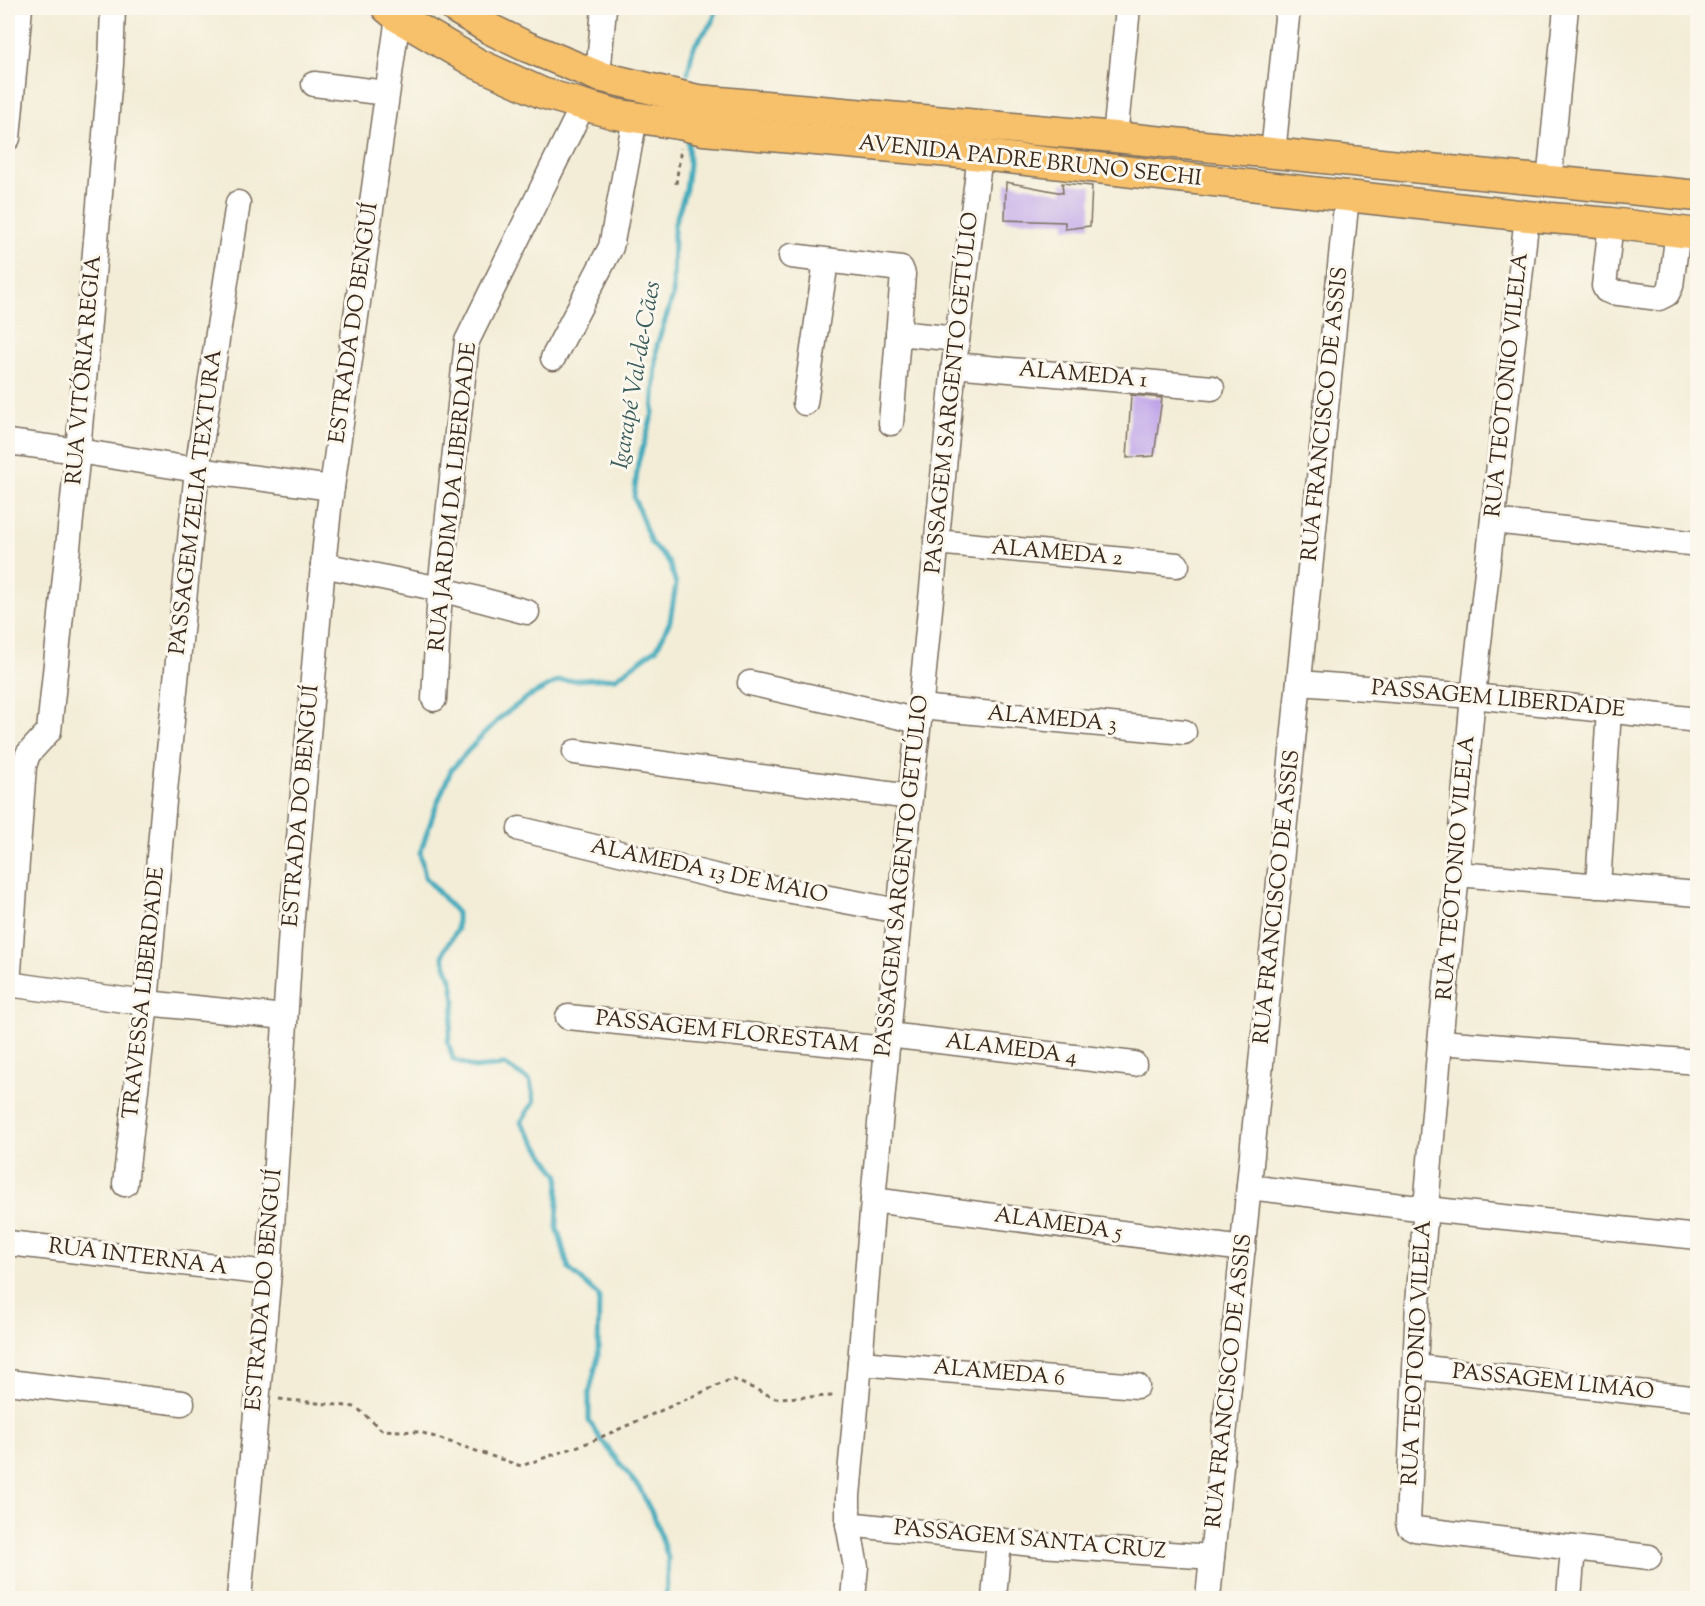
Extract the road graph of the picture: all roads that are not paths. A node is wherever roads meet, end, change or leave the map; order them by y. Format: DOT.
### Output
graph roads {
  1 [pos="20,8"];
  2 [pos="113,8"];
  3 [pos="455,8"];
  4 [pos="604,8"];
  5 [pos="1128,8"];
  6 [pos="1288,8"];
  7 [pos="1566,8"];
  8 [pos="392,12"];
  9 [pos="598,71"];
  10 [pos="314,84"];
  11 [pos="386,93"];
  12 [pos="583,105"];
  13 [pos="635,118"];
  14 [pos="1115,137"];
  15 [pos="8,138"];
  16 [pos="1273,153"];
  17 [pos="980,155"];
  18 [pos="1549,182"];
  19 [pos="1347,196"];
  20 [pos="1698,196"];
  21 [pos="238,203"];
  22 [pos="1527,216"];
  23 [pos="1611,223"];
  24 [pos="1688,232"];
  25 [pos="791,256"];
  26 [pos="826,261"];
  27 [pos="898,333"];
  28 [pos="957,339"];
  29 [pos="553,358"];
  30 [pos="954,364"];
  31 [pos="1212,388"];
  32 [pos="805,403"];
  33 [pos="891,423"];
  34 [pos="8,442"];
  35 [pos="78,451"];
  36 [pos="197,470"];
  37 [pos="332,488"];
  38 [pos="1493,521"];
  39 [pos="936,542"];
  40 [pos="1698,544"];
  41 [pos="323,565"];
  42 [pos="1177,565"];
  43 [pos="440,589"];
  44 [pos="527,612"];
  45 [pos="750,683"];
  46 [pos="1299,683"];
  47 [pos="1473,696"];
  48 [pos="434,699"];
  49 [pos="1609,710"];
  50 [pos="920,714"];
  51 [pos="1698,720"];
  52 [pos="1184,732"];
  53 [pos="575,752"];
  54 [pos="910,797"];
  55 [pos="164,801"];
  56 [pos="520,829"];
  57 [pos="1458,874"];
  58 [pos="1598,886"];
  59 [pos="1698,894"];
  60 [pos="899,911"];
  61 [pos="8,984"];
  62 [pos="146,1003"];
  63 [pos="285,1017"];
  64 [pos="568,1017"];
  65 [pos="887,1042"];
  66 [pos="1440,1042"];
  67 [pos="1698,1062"];
  68 [pos="1134,1064"];
  69 [pos="125,1184"];
  70 [pos="1249,1187"];
  71 [pos="873,1200"];
  72 [pos="1426,1209"];
  73 [pos="1698,1237"];
  74 [pos="8,1243"];
  75 [pos="1243,1250"];
  76 [pos="269,1273"];
  77 [pos="860,1363"];
  78 [pos="1416,1367"];
  79 [pos="8,1382"];
  80 [pos="1137,1386"];
  81 [pos="1691,1398"];
  82 [pos="182,1403"];
  83 [pos="848,1524"];
  84 [pos="999,1540"];
  85 [pos="1573,1548"];
  86 [pos="1212,1557"];
  87 [pos="1649,1557"];
  88 [pos="239,1599"];
  89 [pos="853,1599"];
  90 [pos="994,1599"];
  91 [pos="1208,1599"];
  92 [pos="1569,1599"];
  1 -- 15 [label="street"];
  2 -- 35 [label="street, RUA VITÓRIA REGIA"];
  3 -- 9 [label="main road, AVENIDA PADRE BRUNO SECHI"];
  4 -- 9 [label="street"];
  5 -- 14 [label="street"];
  6 -- 16 [label="street"];
  7 -- 18 [label="street"];
  8 -- 11 [label="street, ESTRADA DO BENGUÍ"];
  8 -- 12 [label="main road, AVENIDA PADRE BRUNO SECHI"];
  9 -- 14 [label="main road, AVENIDA PADRE BRUNO SECHI"];
  10 -- 11 [label="street"];
  11 -- 37 [label="street, ESTRADA DO BENGUÍ"];
  12 -- 13 [label="main road, AVENIDA PADRE BRUNO SECHI"];
  12 -- 43 [label="street, RUA JARDIM DA LIBERDADE"];
  13 -- 17 [label="main road, AVENIDA PADRE BRUNO SECHI"];
  13 -- 29 [label="street"];
  14 -- 16 [label="main road, AVENIDA PADRE BRUNO SECHI"];
  16 -- 18 [label="main road, AVENIDA PADRE BRUNO SECHI"];
  17 -- 19 [label="main road, AVENIDA PADRE BRUNO SECHI"];
  17 -- 28 [label="street, PASSAGEM SARGENTO GETÚLIO"];
  18 -- 20 [label="main road, AVENIDA PADRE BRUNO SECHI"];
  19 -- 22 [label="main road, AVENIDA PADRE BRUNO SECHI"];
  19 -- 46 [label="street, RUA FRANCISCO DE ASSIS"];
  21 -- 36 [label="street, PASSAGEM ZELIA TEXTURA"];
  22 -- 23 [label="main road, AVENIDA PADRE BRUNO SECHI"];
  22 -- 38 [label="street, RUA TEOTONIO VILELA"];
  23 -- 24 [label="main road, AVENIDA PADRE BRUNO SECHI"];
  23 -- 24 [label="street"];
  25 -- 26 [label="street"];
  26 -- 27 [label="street"];
  26 -- 32 [label="street"];
  27 -- 28 [label="street"];
  27 -- 33 [label="street"];
  28 -- 30 [label="street, PASSAGEM SARGENTO GETÚLIO"];
  30 -- 31 [label="street, ALAMEDA 1"];
  30 -- 39 [label="street, PASSAGEM SARGENTO GETÚLIO"];
  34 -- 35 [label="street"];
  35 -- 36 [label="street"];
  35 -- 61 [label="street, RUA VITÓRIA REGIA"];
  36 -- 37 [label="street"];
  36 -- 55 [label="street, PASSAGEM ZELIA TEXTURA"];
  37 -- 41 [label="street, ESTRADA DO BENGUÍ"];
  38 -- 40 [label="street"];
  38 -- 47 [label="street, RUA TEOTONIO VILELA"];
  39 -- 42 [label="street, ALAMEDA 2"];
  39 -- 50 [label="street, PASSAGEM SARGENTO GETÚLIO"];
  41 -- 43 [label="street"];
  41 -- 63 [label="street, ESTRADA DO BENGUÍ"];
  43 -- 44 [label="street"];
  43 -- 48 [label="street, RUA JARDIM DA LIBERDADE"];
  45 -- 50 [label="street, ALAMEDA 3"];
  46 -- 47 [label="street, PASSAGEM LIBERDADE"];
  46 -- 70 [label="street, RUA FRANCISCO DE ASSIS"];
  47 -- 49 [label="street, PASSAGEM LIBERDADE"];
  47 -- 57 [label="street, RUA TEOTONIO VILELA"];
  49 -- 51 [label="street, PASSAGEM LIBERDADE"];
  49 -- 58 [label="street"];
  50 -- 52 [label="street, ALAMEDA 3"];
  50 -- 54 [label="street, PASSAGEM SARGENTO GETÚLIO"];
  53 -- 54 [label="street"];
  54 -- 60 [label="street, PASSAGEM SARGENTO GETÚLIO"];
  55 -- 62 [label="street, TRAVESSA LIBERDADE"];
  56 -- 60 [label="street, ALAMEDA 13 DE MAIO"];
  57 -- 58 [label="street"];
  57 -- 66 [label="street, RUA TEOTONIO VILELA"];
  58 -- 59 [label="street"];
  60 -- 65 [label="street, PASSAGEM SARGENTO GETÚLIO"];
  61 -- 62 [label="street"];
  62 -- 63 [label="street"];
  62 -- 69 [label="street, TRAVESSA LIBERDADE"];
  63 -- 76 [label="street, ESTRADA DO BENGUÍ"];
  64 -- 65 [label="street, PASSAGEM FLORESTAM"];
  65 -- 68 [label="street, ALAMEDA 4"];
  65 -- 71 [label="street, PASSAGEM SARGENTO GETÚLIO"];
  66 -- 67 [label="street"];
  66 -- 72 [label="street, RUA TEOTONIO VILELA"];
  70 -- 72 [label="street"];
  70 -- 75 [label="street, RUA FRANCISCO DE ASSIS"];
  71 -- 75 [label="street, ALAMEDA 5"];
  71 -- 77 [label="street, PASSAGEM SARGENTO GETÚLIO"];
  72 -- 73 [label="street"];
  72 -- 78 [label="street, RUA TEOTONIO VILELA"];
  74 -- 76 [label="street, RUA INTERNA A"];
  75 -- 86 [label="street, RUA FRANCISCO DE ASSIS"];
  76 -- 88 [label="street, ESTRADA DO BENGUÍ"];
  77 -- 80 [label="street, ALAMEDA 6"];
  77 -- 83 [label="street, PASSAGEM SARGENTO GETÚLIO"];
  78 -- 81 [label="street, PASSAGEM LIMÃO"];
  78 -- 85 [label="street, RUA TEOTONIO VILELA"];
  79 -- 82 [label="street"];
  83 -- 84 [label="street, PASSAGEM SANTA CRUZ"];
  83 -- 89 [label="street, PASSAGEM SARGENTO GETÚLIO"];
  84 -- 86 [label="street, PASSAGEM SANTA CRUZ"];
  84 -- 90 [label="street"];
  85 -- 87 [label="street"];
  85 -- 92 [label="street"];
  86 -- 91 [label="street, RUA FRANCISCO DE ASSIS"];
}
